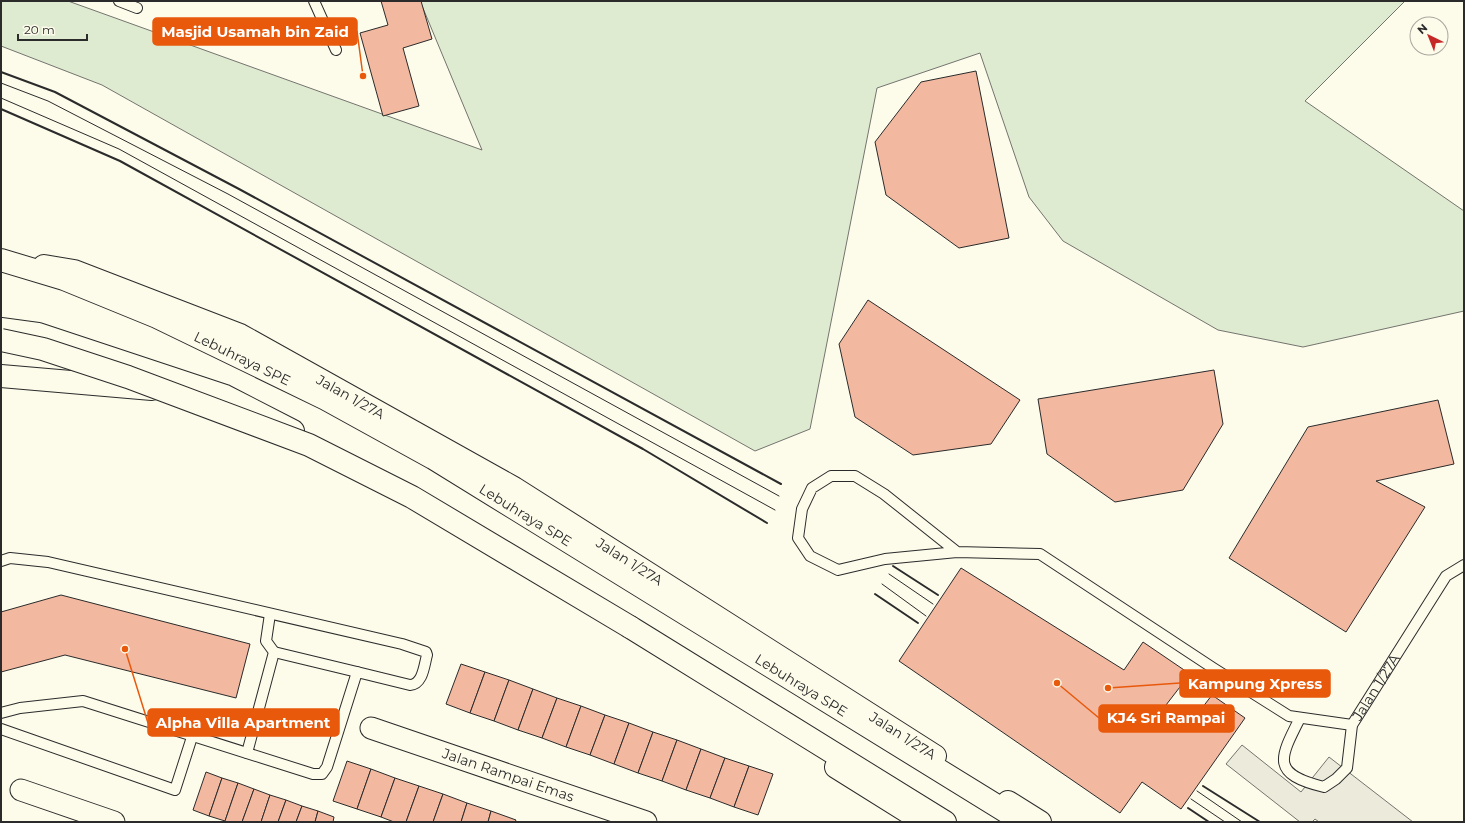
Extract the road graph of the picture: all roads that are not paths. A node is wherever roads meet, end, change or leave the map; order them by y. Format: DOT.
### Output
graph roads {
  1 [pos="119,1"];
  2 [pos="314,1"];
  3 [pos="137,8"];
  4 [pos="336,50"];
  5 [pos="1,260"];
  6 [pos="1,329"];
  7 [pos="1,340"];
  8 [pos="1,376"];
  9 [pos="225,396"];
  10 [pos="957,552"];
  11 [pos="1,561"];
  12 [pos="1464,565"];
  13 [pos="270,614"];
  14 [pos="274,652"];
  15 [pos="357,672"];
  16 [pos="1,713"];
  17 [pos="1300,718"];
  18 [pos="1352,725"];
  19 [pos="371,728"];
  20 [pos="1,729"];
  21 [pos="192,737"];
  22 [pos="248,753"];
  23 [pos="21,790"];
  24 [pos="114,822"];
  25 [pos="646,822"];
  26 [pos="924,822"];
  27 [pos="945,822"];
  28 [pos="1023,822"];
  29 [pos="1040,822"];
  1 -- 3 [label="lane"];
  2 -- 4 [label="lane"];
  5 -- 28 [label="main road, Lebuhraya SPE"];
  5 -- 29 [label="main road, Jalan 1/27A"];
  6 -- 9 [label="main road"];
  7 -- 27 [label="main road, bridge"];
  8 -- 9 [label="main road"];
  9 -- 26 [label="main road"];
  10 -- 10 [label="lane, Jalan 1/27A"];
  10 -- 17 [label="lane, Jalan 1/27A"];
  11 -- 13 [label="lane"];
  12 -- 18 [label="lane, Jalan 1/27A"];
  13 -- 14 [label="lane"];
  13 -- 15 [label="lane"];
  14 -- 15 [label="lane"];
  14 -- 22 [label="lane"];
  15 -- 22 [label="lane"];
  16 -- 21 [label="lane"];
  17 -- 18 [label="lane, Jalan 1/27A"];
  17 -- 18 [label="lane"];
  19 -- 25 [label="street, Jalan Rampai Emas"];
  20 -- 21 [label="lane"];
  21 -- 22 [label="lane"];
  23 -- 24 [label="street"];
}
